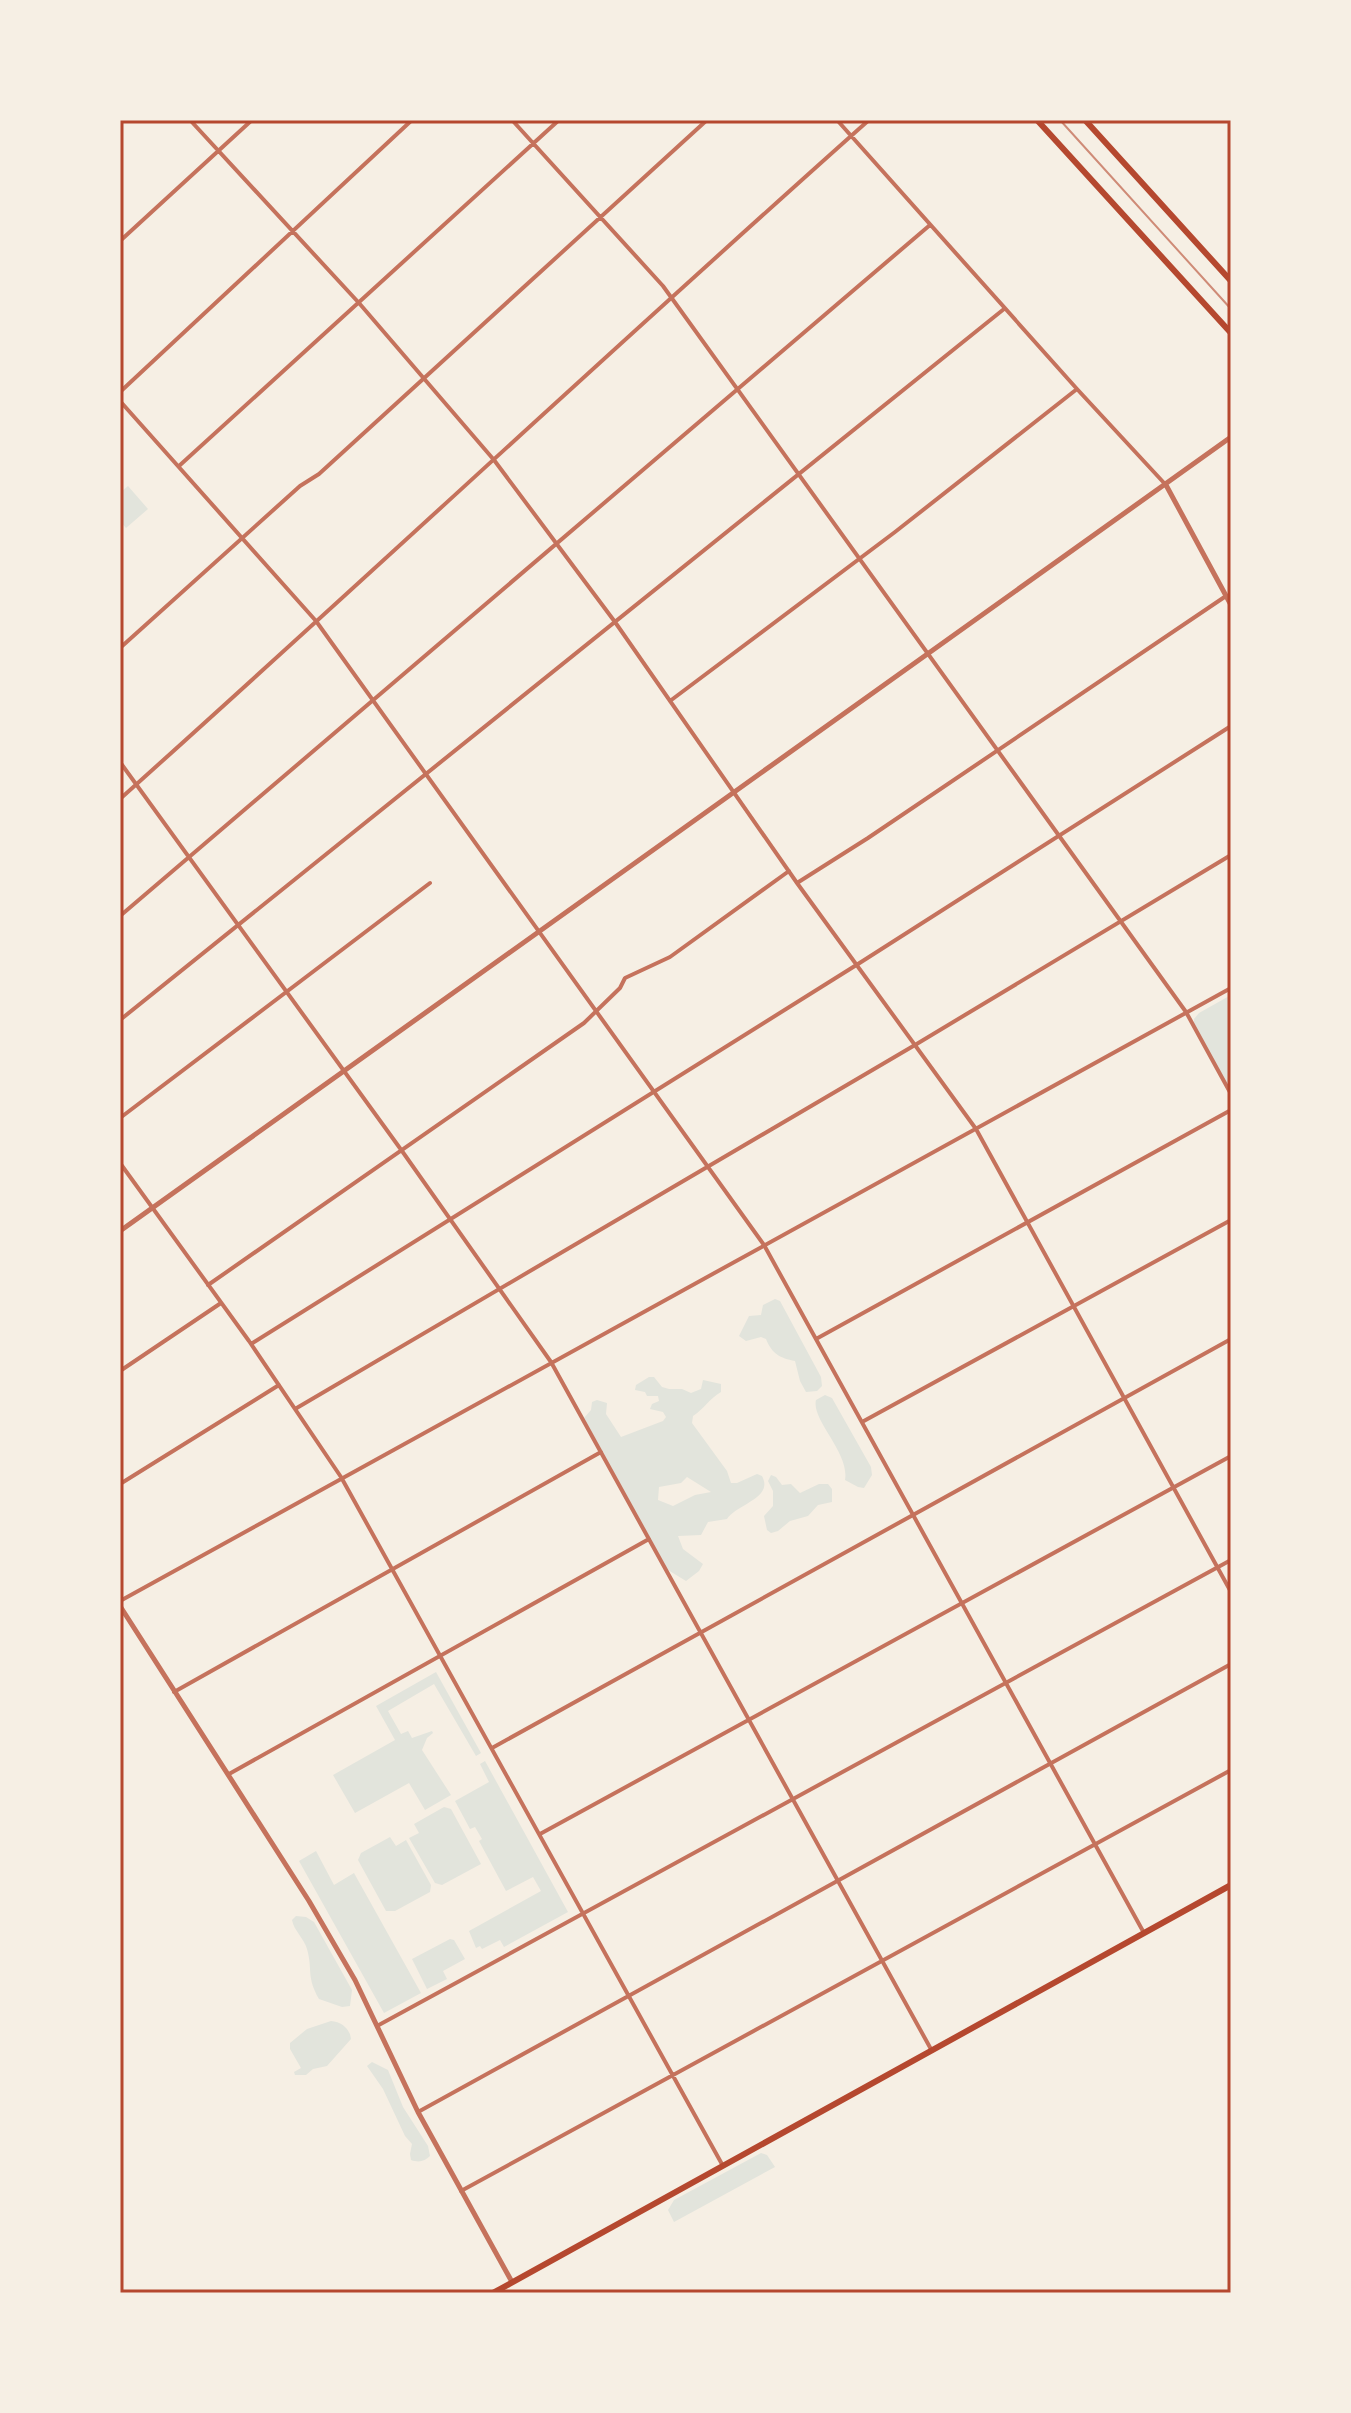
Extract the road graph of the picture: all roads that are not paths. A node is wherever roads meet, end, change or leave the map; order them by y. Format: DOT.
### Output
graph roads {
  1 [pos="190,120"];
  2 [pos="252,120"];
  3 [pos="412,120"];
  4 [pos="512,120"];
  5 [pos="559,120"];
  6 [pos="707,120"];
  7 [pos="837,120"];
  8 [pos="869,120"];
  9 [pos="1037,120"];
  10 [pos="1085,120"];
  11 [pos="851,136"];
  12 [pos="533,143"];
  13 [pos="218,150"];
  14 [pos="601,218"];
  15 [pos="930,225"];
  16 [pos="291,230"];
  17 [pos="120,241"];
  18 [pos="1231,281"];
  19 [pos="670,296"];
  20 [pos="359,303"];
  21 [pos="1004,309"];
  22 [pos="1231,333"];
  23 [pos="424,377"];
  24 [pos="737,389"];
  25 [pos="1077,389"];
  26 [pos="120,392"];
  27 [pos="120,401"];
  28 [pos="1231,437"];
  29 [pos="494,460"];
  30 [pos="179,467"];
  31 [pos="798,473"];
  32 [pos="1166,485"];
  33 [pos="243,539"];
  34 [pos="557,542"];
  35 [pos="860,559"];
  36 [pos="1226,596"];
  37 [pos="1231,605"];
  38 [pos="316,621"];
  39 [pos="615,622"];
  40 [pos="120,648"];
  41 [pos="927,653"];
  42 [pos="373,699"];
  43 [pos="670,701"];
  44 [pos="1231,726"];
  45 [pos="997,749"];
  46 [pos="120,762"];
  47 [pos="427,772"];
  48 [pos="137,784"];
  49 [pos="734,790"];
  50 [pos="120,799"];
  51 [pos="1059,835"];
  52 [pos="1231,855"];
  53 [pos="189,859"];
  54 [pos="789,871"];
  55 [pos="430,883"];
  56 [pos="797,883"];
  57 [pos="120,916"];
  58 [pos="1120,920"];
  59 [pos="237,926"];
  60 [pos="539,931"];
  61 [pos="858,964"];
  62 [pos="1231,988"];
  63 [pos="287,993"];
  64 [pos="597,1012"];
  65 [pos="1186,1012"];
  66 [pos="120,1020"];
  67 [pos="915,1045"];
  68 [pos="344,1072"];
  69 [pos="653,1090"];
  70 [pos="1231,1094"];
  71 [pos="1231,1110"];
  72 [pos="120,1118"];
  73 [pos="976,1129"];
  74 [pos="402,1151"];
  75 [pos="120,1163"];
  76 [pos="707,1166"];
  77 [pos="152,1208"];
  78 [pos="450,1218"];
  79 [pos="1231,1220"];
  80 [pos="1027,1221"];
  81 [pos="120,1231"];
  82 [pos="764,1245"];
  83 [pos="208,1285"];
  84 [pos="499,1287"];
  85 [pos="221,1303"];
  86 [pos="1073,1305"];
  87 [pos="816,1339"];
  88 [pos="1231,1339"];
  89 [pos="251,1344"];
  90 [pos="551,1362"];
  91 [pos="120,1371"];
  92 [pos="279,1385"];
  93 [pos="1124,1397"];
  94 [pos="295,1409"];
  95 [pos="862,1422"];
  96 [pos="601,1452"];
  97 [pos="1231,1456"];
  98 [pos="341,1477"];
  99 [pos="120,1484"];
  100 [pos="1173,1488"];
  101 [pos="913,1513"];
  102 [pos="649,1539"];
  103 [pos="1231,1560"];
  104 [pos="1218,1568"];
  105 [pos="395,1570"];
  106 [pos="1231,1592"];
  107 [pos="120,1603"];
  108 [pos="962,1603"];
  109 [pos="701,1631"];
  110 [pos="441,1655"];
  111 [pos="1231,1664"];
  112 [pos="1006,1683"];
  113 [pos="174,1692"];
  114 [pos="749,1720"];
  115 [pos="492,1748"];
  116 [pos="1050,1763"];
  117 [pos="1231,1770"];
  118 [pos="228,1774"];
  119 [pos="794,1800"];
  120 [pos="540,1834"];
  121 [pos="1095,1845"];
  122 [pos="838,1881"];
  123 [pos="1231,1885"];
  124 [pos="584,1914"];
  125 [pos="1144,1933"];
  126 [pos="881,1961"];
  127 [pos="629,1996"];
  128 [pos="377,2026"];
  129 [pos="932,2051"];
  130 [pos="673,2076"];
  131 [pos="418,2112"];
  132 [pos="723,2166"];
  133 [pos="461,2191"];
  134 [pos="512,2282"];
  135 [pos="493,2293"];
  1 -- 13 [label="street"];
  2 -- 13 [label="street"];
  3 -- 16 [label="street"];
  4 -- 12 [label="street"];
  5 -- 12 [label="street"];
  6 -- 14 [label="street"];
  7 -- 11 [label="street"];
  8 -- 11 [label="street"];
  9 -- 22 [label="main road"];
  10 -- 18 [label="main road"];
  11 -- 15 [label="street"];
  11 -- 19 [label="street"];
  12 -- 14 [label="street"];
  12 -- 20 [label="street"];
  13 -- 16 [label="street"];
  13 -- 17 [label="street"];
  14 -- 19 [label="street"];
  14 -- 23 [label="street"];
  15 -- 21 [label="street"];
  15 -- 24 [label="street"];
  16 -- 20 [label="street"];
  16 -- 26 [label="street"];
  19 -- 24 [label="street"];
  19 -- 29 [label="street"];
  20 -- 23 [label="street"];
  20 -- 30 [label="street"];
  21 -- 25 [label="street"];
  21 -- 31 [label="street"];
  23 -- 29 [label="street"];
  23 -- 33 [label="street"];
  24 -- 31 [label="street"];
  24 -- 34 [label="street"];
  25 -- 32 [label="street"];
  25 -- 35 [label="street"];
  27 -- 30 [label="street"];
  28 -- 32 [label="street"];
  29 -- 34 [label="street"];
  29 -- 38 [label="street"];
  30 -- 33 [label="street"];
  31 -- 35 [label="street"];
  31 -- 39 [label="street"];
  32 -- 36 [label="street"];
  32 -- 41 [label="street"];
  33 -- 38 [label="street"];
  33 -- 40 [label="street"];
  34 -- 39 [label="street"];
  34 -- 42 [label="street"];
  35 -- 41 [label="street"];
  35 -- 43 [label="street"];
  36 -- 37 [label="street"];
  36 -- 45 [label="street"];
  38 -- 42 [label="street"];
  38 -- 48 [label="street"];
  39 -- 43 [label="street"];
  39 -- 47 [label="street"];
  41 -- 45 [label="street"];
  41 -- 49 [label="street"];
  42 -- 47 [label="street"];
  42 -- 53 [label="street"];
  43 -- 49 [label="street"];
  44 -- 51 [label="street"];
  45 -- 51 [label="street"];
  45 -- 56 [label="street"];
  46 -- 48 [label="street"];
  47 -- 59 [label="street"];
  47 -- 60 [label="street"];
  48 -- 50 [label="street"];
  48 -- 53 [label="street"];
  49 -- 54 [label="street"];
  49 -- 60 [label="street"];
  51 -- 58 [label="street"];
  51 -- 61 [label="street"];
  52 -- 58 [label="street"];
  53 -- 57 [label="street"];
  53 -- 59 [label="street"];
  54 -- 56 [label="street"];
  54 -- 64 [label="street"];
  55 -- 63 [label="street"];
  56 -- 61 [label="street"];
  58 -- 65 [label="street"];
  58 -- 67 [label="street"];
  59 -- 63 [label="street"];
  59 -- 66 [label="street"];
  60 -- 64 [label="street"];
  60 -- 68 [label="street"];
  61 -- 67 [label="street"];
  61 -- 69 [label="street"];
  62 -- 65 [label="street"];
  63 -- 68 [label="street"];
  63 -- 72 [label="street"];
  64 -- 69 [label="street"];
  64 -- 74 [label="street"];
  65 -- 70 [label="street"];
  65 -- 73 [label="street"];
  67 -- 73 [label="street"];
  67 -- 76 [label="street"];
  68 -- 74 [label="street"];
  68 -- 77 [label="street"];
  69 -- 76 [label="street"];
  69 -- 78 [label="street"];
  71 -- 80 [label="street"];
  73 -- 80 [label="street"];
  73 -- 82 [label="street"];
  74 -- 78 [label="street"];
  74 -- 83 [label="street"];
  75 -- 77 [label="street"];
  76 -- 82 [label="street"];
  76 -- 84 [label="street"];
  77 -- 81 [label="street"];
  77 -- 83 [label="street"];
  78 -- 84 [label="street"];
  78 -- 89 [label="street"];
  79 -- 86 [label="street"];
  80 -- 86 [label="street"];
  80 -- 87 [label="street"];
  82 -- 87 [label="street"];
  82 -- 90 [label="street"];
  83 -- 85 [label="street"];
  84 -- 90 [label="street"];
  84 -- 94 [label="street"];
  85 -- 89 [label="street"];
  85 -- 91 [label="street"];
  86 -- 93 [label="street"];
  86 -- 95 [label="street"];
  87 -- 95 [label="street"];
  88 -- 93 [label="street"];
  89 -- 92 [label="street"];
  90 -- 96 [label="street"];
  90 -- 98 [label="street"];
  92 -- 94 [label="street"];
  92 -- 99 [label="street"];
  93 -- 100 [label="street"];
  93 -- 101 [label="street"];
  94 -- 98 [label="street"];
  95 -- 101 [label="street"];
  96 -- 102 [label="street"];
  96 -- 105 [label="street"];
  97 -- 100 [label="street"];
  98 -- 105 [label="street"];
  98 -- 107 [label="street"];
  100 -- 104 [label="street"];
  100 -- 108 [label="street"];
  101 -- 108 [label="street"];
  101 -- 109 [label="street"];
  102 -- 109 [label="street"];
  102 -- 110 [label="street"];
  103 -- 104 [label="street"];
  104 -- 106 [label="street"];
  104 -- 112 [label="street"];
  105 -- 110 [label="street"];
  105 -- 113 [label="street"];
  107 -- 113 [label="street"];
  108 -- 112 [label="street"];
  108 -- 114 [label="street"];
  109 -- 114 [label="street"];
  109 -- 115 [label="street"];
  110 -- 115 [label="street"];
  110 -- 118 [label="street"];
  111 -- 116 [label="street"];
  112 -- 116 [label="street"];
  112 -- 119 [label="street"];
  113 -- 118 [label="street"];
  114 -- 119 [label="street"];
  114 -- 120 [label="street"];
  115 -- 120 [label="street"];
  116 -- 121 [label="street"];
  116 -- 122 [label="street"];
  117 -- 121 [label="street"];
  118 -- 128 [label="street"];
  119 -- 122 [label="street"];
  119 -- 124 [label="street"];
  120 -- 124 [label="street"];
  121 -- 125 [label="street"];
  121 -- 126 [label="street"];
  122 -- 126 [label="street"];
  122 -- 127 [label="street"];
  123 -- 125 [label="main road"];
  124 -- 127 [label="street"];
  124 -- 128 [label="street"];
  125 -- 129 [label="main road"];
  126 -- 129 [label="street"];
  126 -- 130 [label="street"];
  127 -- 130 [label="street"];
  127 -- 131 [label="street"];
  128 -- 131 [label="street"];
  129 -- 132 [label="main road"];
  130 -- 132 [label="street"];
  130 -- 133 [label="street"];
  131 -- 133 [label="street"];
  132 -- 134 [label="main road"];
  133 -- 134 [label="street"];
  134 -- 135 [label="main road"];
}
